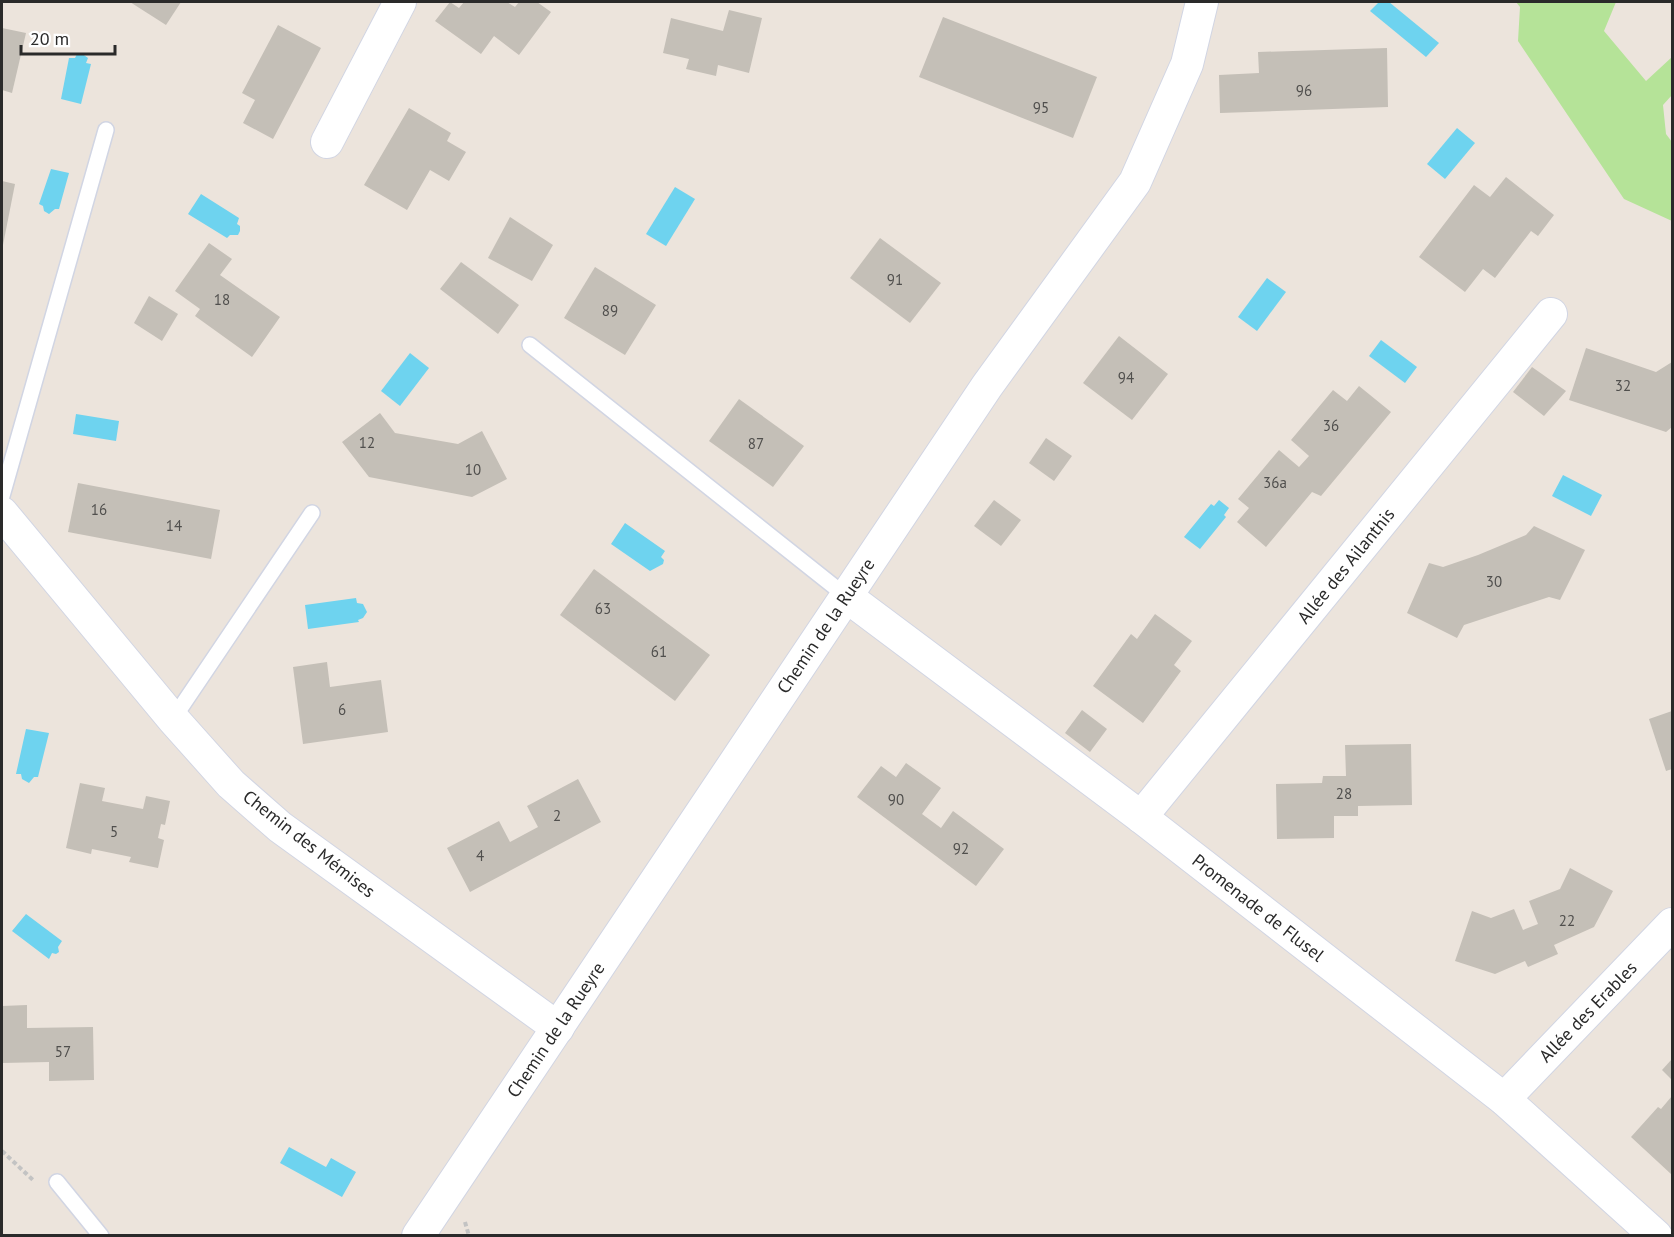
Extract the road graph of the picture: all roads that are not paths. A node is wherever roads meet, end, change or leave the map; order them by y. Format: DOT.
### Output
graph roads {
  1 [pos="400,2"];
  2 [pos="1202,2"];
  3 [pos="106,130"];
  4 [pos="327,142"];
  5 [pos="1551,314"];
  6 [pos="530,345"];
  7 [pos="2,496"];
  8 [pos="2,513"];
  9 [pos="312,513"];
  10 [pos="846,596"];
  11 [pos="173,719"];
  12 [pos="1141,817"];
  13 [pos="1672,924"];
  14 [pos="558,1028"];
  15 [pos="1504,1099"];
  16 [pos="57,1182"];
  17 [pos="101,1236"];
  18 [pos="418,1236"];
  19 [pos="1656,1236"];
  1 -- 4 [label="street"];
  2 -- 10 [label="street, Chemin de la Rueyre"];
  3 -- 7 [label="lane"];
  5 -- 12 [label="street, Allée des Ailanthis"];
  6 -- 10 [label="lane"];
  8 -- 11 [label="street, Chemin des Mémises"];
  9 -- 11 [label="lane"];
  10 -- 12 [label="street, Promenade de Flusel"];
  10 -- 14 [label="street, Chemin de la Rueyre"];
  11 -- 14 [label="street, Chemin des Mémises"];
  12 -- 15 [label="street, Promenade de Flusel"];
  13 -- 15 [label="street, Allée des Erables"];
  14 -- 18 [label="street, Chemin de la Rueyre"];
  15 -- 19 [label="street, Promenade de Flusel"];
  16 -- 17 [label="lane"];
}
